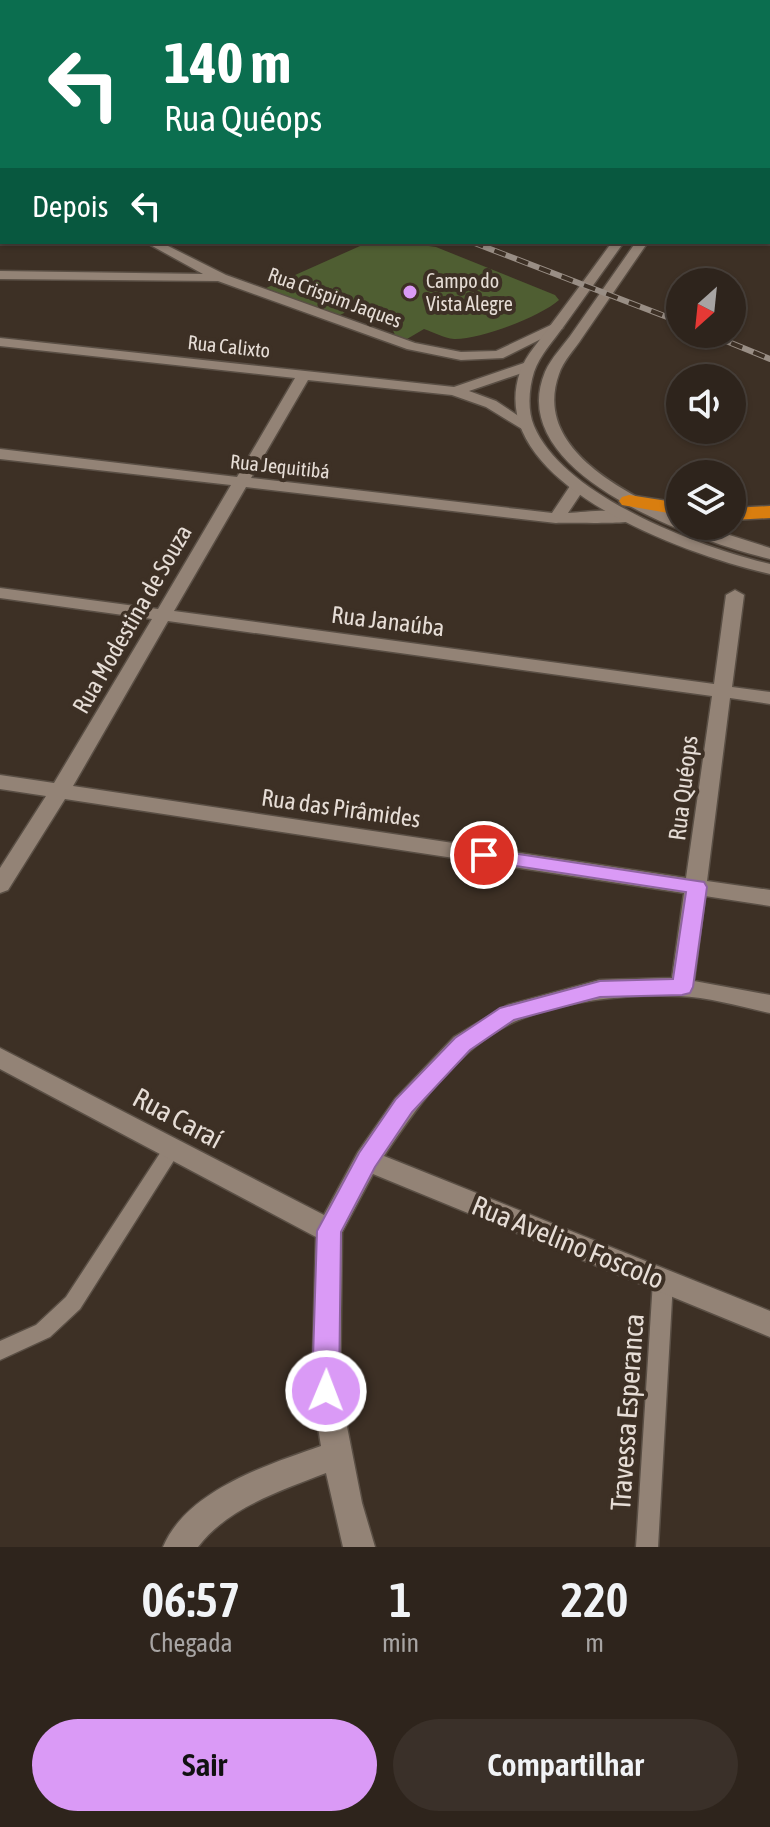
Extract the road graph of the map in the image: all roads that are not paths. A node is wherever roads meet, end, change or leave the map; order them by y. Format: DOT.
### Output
graph roads {
  1 [pos="155,244"];
  2 [pos="617,244"];
  3 [pos="641,244"];
  4 [pos="0,275"];
  5 [pos="221,278"];
  6 [pos="556,328"];
  7 [pos="0,342"];
  8 [pos="529,366"];
  9 [pos="304,375"];
  10 [pos="454,391"];
  11 [pos="527,428"];
  12 [pos="0,454"];
  13 [pos="239,484"];
  14 [pos="578,486"];
  15 [pos="666,509"];
  16 [pos="630,510"];
  17 [pos="770,512"];
  18 [pos="746,513"];
  19 [pos="556,518"];
  20 [pos="666,520"];
  21 [pos="728,540"];
  22 [pos="770,554"];
  23 [pos="770,569"];
  24 [pos="0,593"];
  25 [pos="735,595"];
  26 [pos="162,616"];
  27 [pos="720,692"];
  28 [pos="770,698"];
  29 [pos="0,782"];
  30 [pos="59,792"];
  31 [pos="0,885"];
  32 [pos="697,887"];
  33 [pos="770,898"];
  34 [pos="682,987"];
  35 [pos="770,1004"];
  36 [pos="0,1058"];
  37 [pos="172,1149"];
  38 [pos="367,1160"];
  39 [pos="329,1231"];
  40 [pos="663,1281"];
  41 [pos="770,1324"];
  42 [pos="0,1351"];
  43 [pos="339,1454"];
  44 [pos="179,1547"];
  45 [pos="359,1547"];
  46 [pos="647,1547"];
  1 -- 5 [label="street, Rua Crispim Jaques"];
  2 -- 6 [label="street"];
  3 -- 16 [label="street"];
  4 -- 5 [label="street"];
  5 -- 6 [label="street, Rua Crispim Jaques"];
  6 -- 8 [label="street"];
  7 -- 9 [label="street, Rua Calixto"];
  8 -- 10 [label="street, Rua Calixto"];
  8 -- 11 [label="street"];
  9 -- 10 [label="street, Rua Calixto"];
  9 -- 13 [label="street, Rua Modestina de Souza"];
  10 -- 11 [label="street, Rua Calixto"];
  11 -- 14 [label="street, Rua Calixto"];
  12 -- 13 [label="street, Rua Jequitibá"];
  13 -- 19 [label="street, Rua Jequitibá"];
  13 -- 26 [label="street, Rua Modestina de Souza"];
  14 -- 16 [label="street, Rua Calixto"];
  14 -- 19 [label="street"];
  15 -- 16 [label="highway"];
  16 -- 19 [label="street, Rua Jequitibá"];
  16 -- 20 [label="street"];
  16 -- 23 [label="street"];
  17 -- 18 [label="highway"];
  21 -- 22 [label="street"];
  24 -- 26 [label="street, Rua Janaúba"];
  25 -- 27 [label="street, Rua Quéops"];
  26 -- 27 [label="street, Rua Janaúba"];
  26 -- 30 [label="street, Rua Modestina de Souza"];
  27 -- 28 [label="street, Rua Janaúba"];
  27 -- 32 [label="street, Rua Quéops"];
  29 -- 30 [label="street, Rua das Pirâmides"];
  30 -- 31 [label="street, Rua Modestina de Souza"];
  30 -- 32 [label="street, Rua das Pirâmides"];
  32 -- 33 [label="street, Rua das Pirâmides"];
  32 -- 34 [label="street, Rua Quéops"];
  34 -- 35 [label="street"];
  34 -- 38 [label="street"];
  36 -- 37 [label="street, Rua Caraí"];
  37 -- 39 [label="street, Rua Caraí"];
  37 -- 42 [label="lane"];
  38 -- 39 [label="street"];
  38 -- 40 [label="street, Rua Avelino Foscolo"];
  39 -- 43 [label="street"];
  40 -- 41 [label="street, Rua Avelino Foscolo"];
  40 -- 46 [label="lane, Travessa Esperanca"];
  43 -- 44 [label="street"];
  43 -- 45 [label="street"];
}
